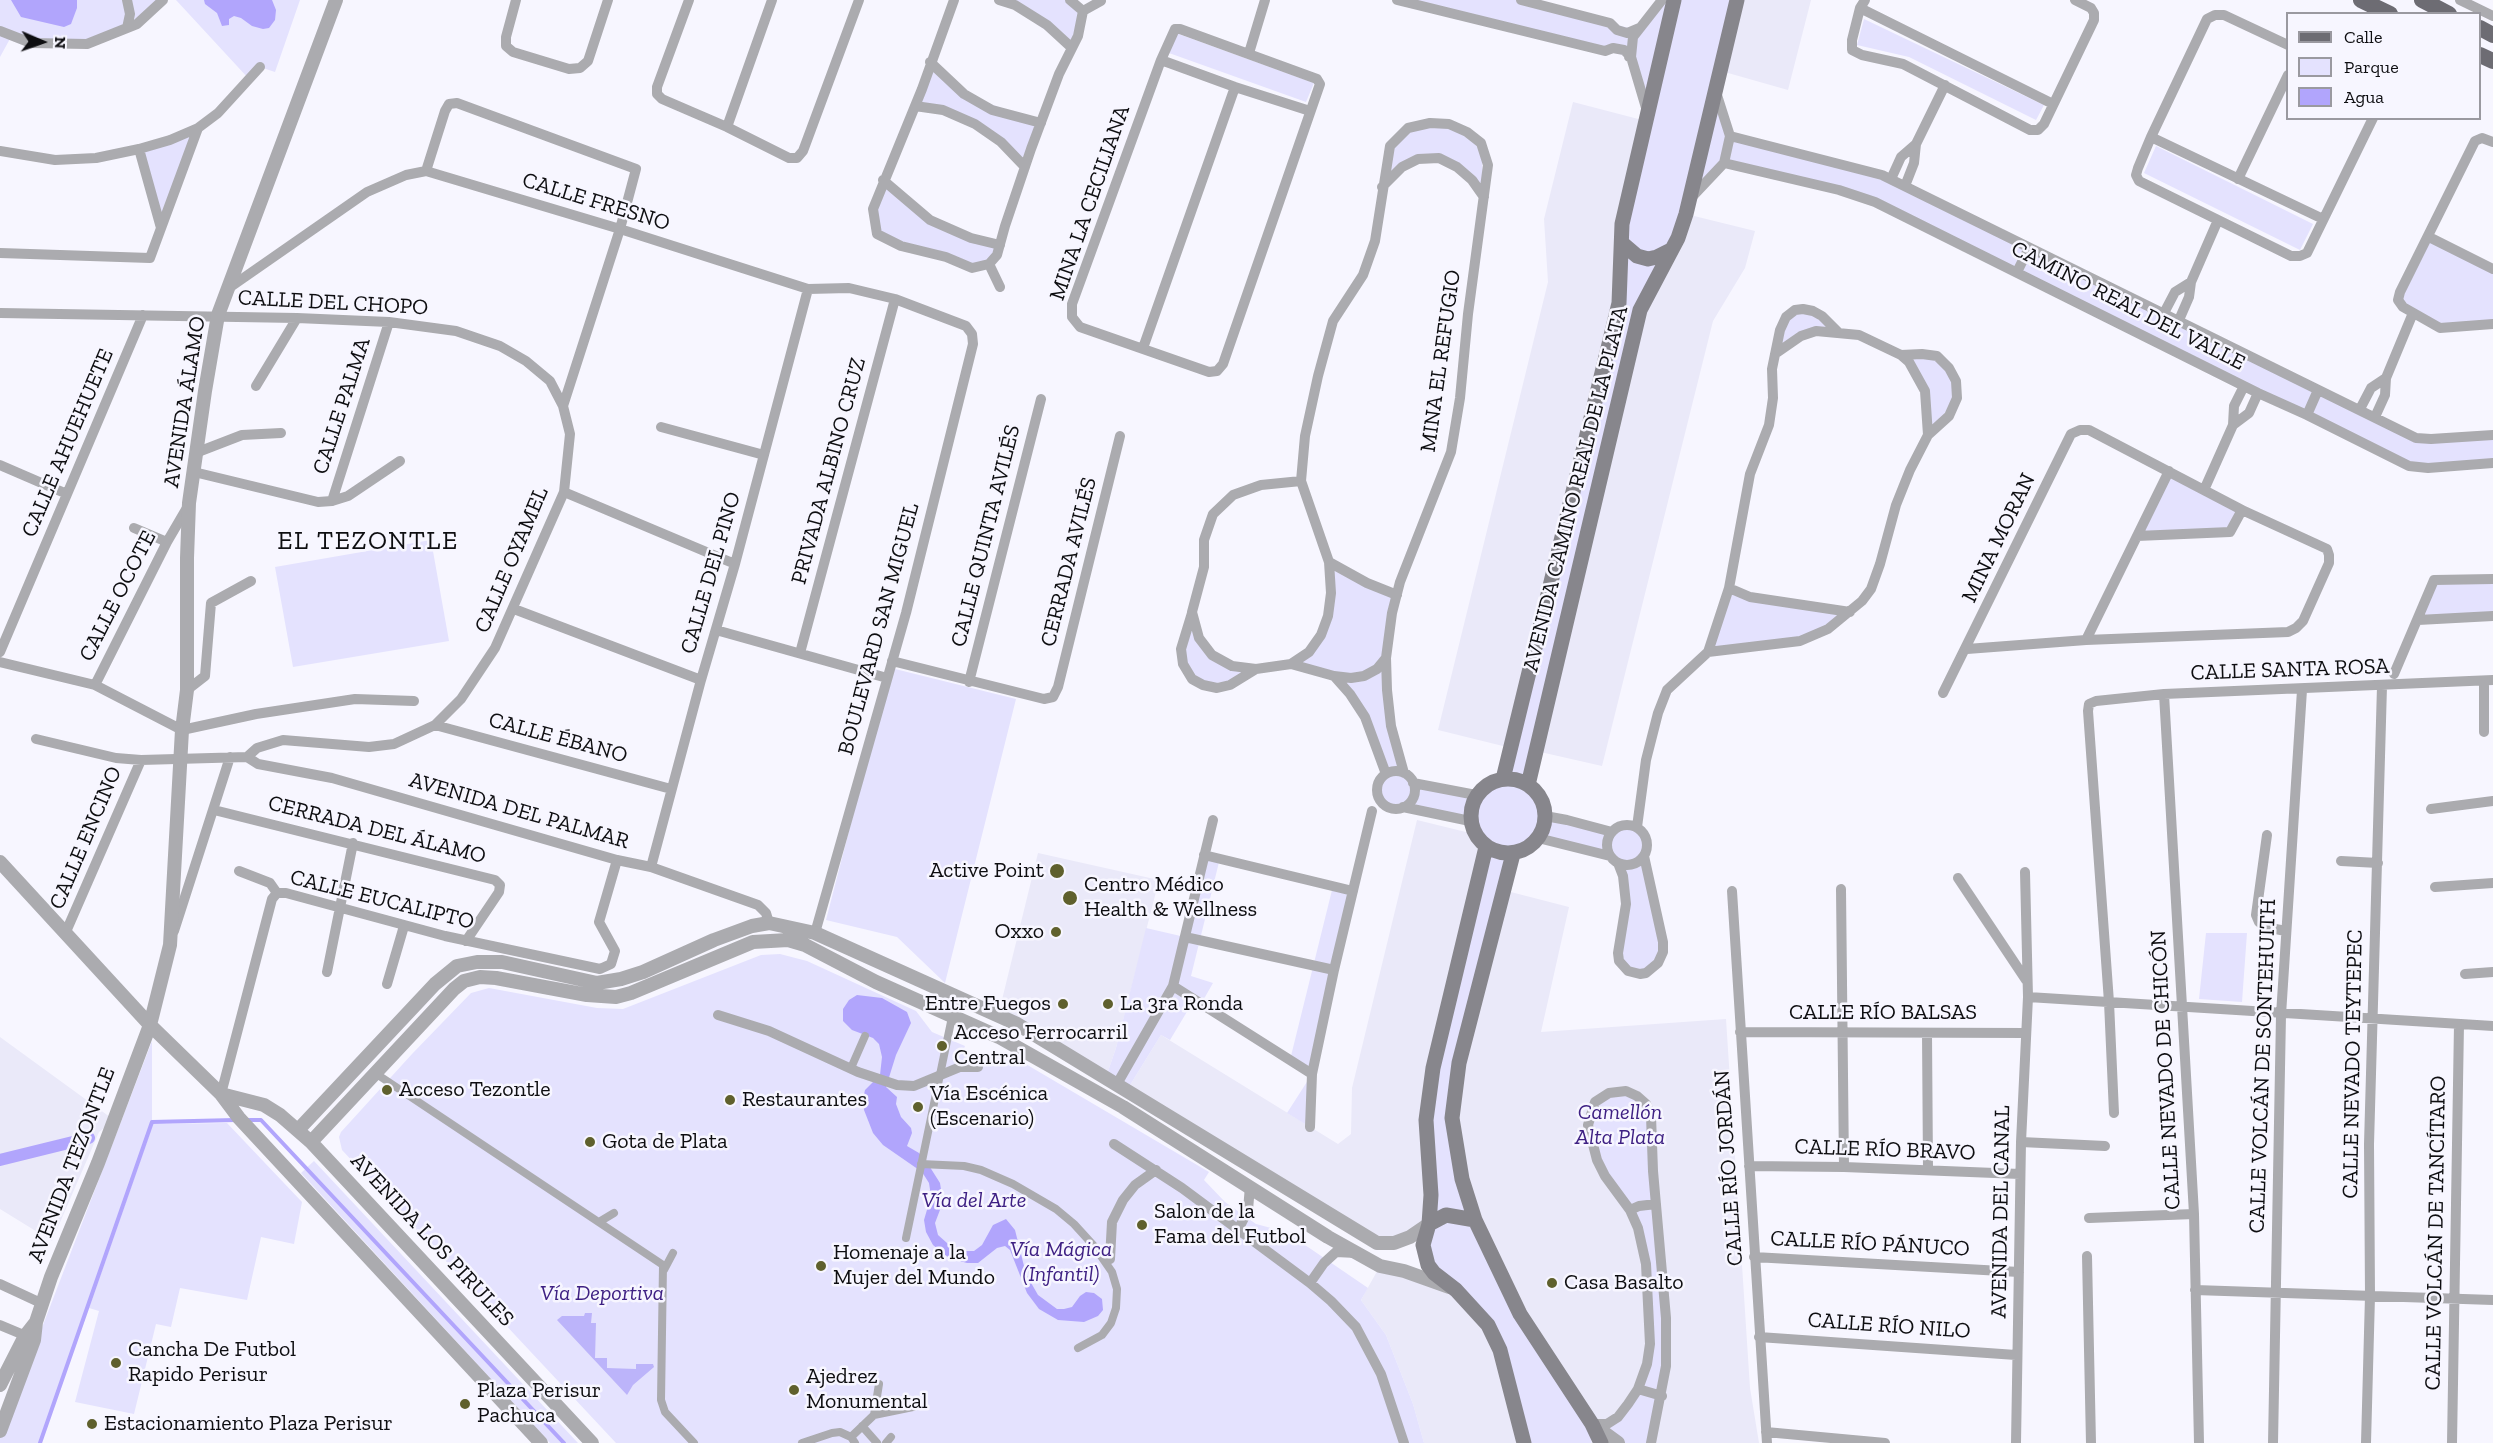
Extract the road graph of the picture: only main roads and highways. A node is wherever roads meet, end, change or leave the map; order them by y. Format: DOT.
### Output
graph roads {
  1 [pos="1674,0"];
  2 [pos="1737,0"];
  3 [pos="2422,0"];
  4 [pos="2362,1"];
  5 [pos="2386,12"];
  6 [pos="2445,12"];
  7 [pos="1623,244"];
  8 [pos="1671,250"];
  9 [pos="1503,779"];
  10 [pos="1528,785"];
  11 [pos="1486,847"];
  12 [pos="1513,854"];
  13 [pos="1474,1220"];
  14 [pos="1429,1224"];
  15 [pos="1592,1424"];
  16 [pos="1524,1443"];
  17 [pos="1591,1443"];
  18 [pos="1601,1443"];
  1 -- 7 [label="main road, AVENIDA CAMINO REAL DE LA PLATA"];
  2 -- 8 [label="main road, AVENIDA CAMINO REAL DE LA PLATA"];
  3 -- 6 [label="main road"];
  4 -- 5 [label="main road"];
  7 -- 8 [label="main road"];
  7 -- 9 [label="main road, AVENIDA CAMINO REAL DE LA PLATA"];
  8 -- 10 [label="main road, AVENIDA CAMINO REAL DE LA PLATA"];
  9 -- 10 [label="main road"];
  9 -- 11 [label="main road"];
  10 -- 12 [label="main road"];
  11 -- 12 [label="main road"];
  11 -- 14 [label="main road"];
  12 -- 13 [label="main road"];
  13 -- 14 [label="main road"];
  13 -- 15 [label="main road"];
  14 -- 16 [label="main road"];
  15 -- 17 [label="main road"];
  15 -- 18 [label="main road"];
}
